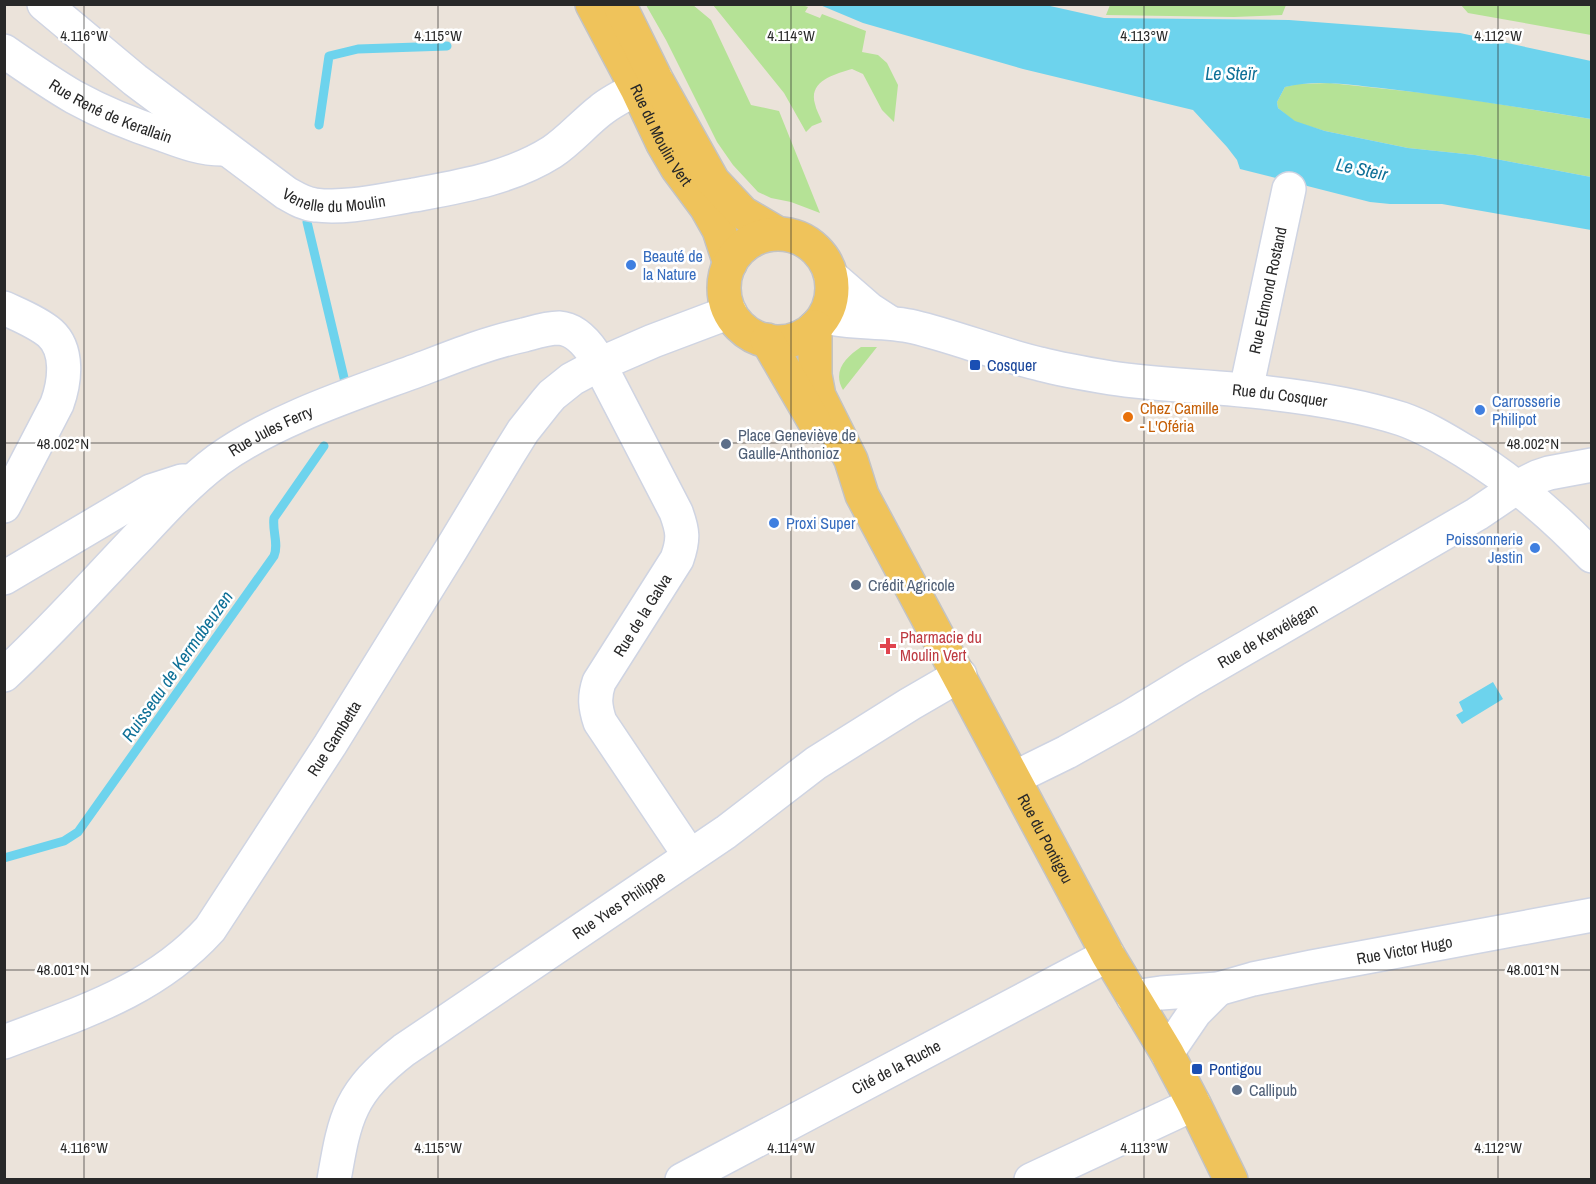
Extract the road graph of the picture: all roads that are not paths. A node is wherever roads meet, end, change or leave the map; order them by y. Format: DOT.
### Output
graph roads {
  1 [pos="45,4"];
  2 [pos="592,4"];
  3 [pos="619,4"];
  4 [pos="4,51"];
  5 [pos="647,84"];
  6 [pos="226,148"];
  7 [pos="1289,189"];
  8 [pos="777,233"];
  9 [pos="730,264"];
  10 [pos="831,276"];
  11 [pos="4,308"];
  12 [pos="730,312"];
  13 [pos="820,322"];
  14 [pos="889,322"];
  15 [pos="767,340"];
  16 [pos="600,364"];
  17 [pos="1245,390"];
  18 [pos="1592,465"];
  19 [pos="194,481"];
  20 [pos="1517,487"];
  21 [pos="862,495"];
  22 [pos="4,506"];
  23 [pos="1592,556"];
  24 [pos="4,578"];
  25 [pos="4,675"];
  26 [pos="960,675"];
  27 [pos="1014,778"];
  28 [pos="690,856"];
  29 [pos="1592,915"];
  30 [pos="1108,955"];
  31 [pos="1218,989"];
  32 [pos="1134,997"];
  33 [pos="4,1042"];
  34 [pos="1167,1053"];
  35 [pos="1194,1104"];
  36 [pos="334,1179"];
  37 [pos="682,1179"];
  38 [pos="1030,1179"];
  39 [pos="1231,1179"];
  1 -- 6 [label="street, Venelle du Moulin"];
  2 -- 5 [label="main road, Rue du Moulin Vert"];
  3 -- 5 [label="main road, Rue du Moulin Vert"];
  4 -- 6 [label="street, Rue René de Kerallain"];
  5 -- 6 [label="street, Venelle du Moulin"];
  5 -- 8 [label="main road, Rue du Moulin Vert"];
  5 -- 9 [label="main road, Rue du Moulin Vert"];
  7 -- 17 [label="street, Rue Edmond Rostand"];
  8 -- 9 [label="main road"];
  8 -- 10 [label="main road"];
  9 -- 12 [label="main road"];
  10 -- 13 [label="main road"];
  10 -- 14 [label="street, Rue du Cosquer"];
  11 -- 22 [label="street"];
  12 -- 15 [label="main road"];
  12 -- 16 [label="street"];
  13 -- 14 [label="street, Rue du Cosquer"];
  13 -- 15 [label="main road"];
  13 -- 21 [label="main road, Rue du Pontigou"];
  14 -- 17 [label="street, Rue du Cosquer"];
  15 -- 21 [label="main road, Rue du Pontigou"];
  16 -- 19 [label="street, Rue Jules Ferry"];
  16 -- 28 [label="street, Rue de la Galva"];
  16 -- 33 [label="street, Rue Gambetta"];
  17 -- 20 [label="street, Rue du Cosquer"];
  18 -- 20 [label="street, Rue de Kervélégan"];
  19 -- 24 [label="street"];
  19 -- 25 [label="street, Rue Jules Ferry"];
  20 -- 23 [label="street, Rue du Cosquer"];
  20 -- 27 [label="street, Rue de Kervélégan"];
  21 -- 26 [label="main road, Rue du Pontigou"];
  26 -- 27 [label="main road, Rue du Pontigou"];
  26 -- 28 [label="street, Rue Yves Philippe"];
  27 -- 30 [label="main road, Rue du Pontigou"];
  28 -- 36 [label="street, Rue Yves Philippe"];
  29 -- 31 [label="street, Rue Victor Hugo"];
  30 -- 32 [label="main road, Rue du Pontigou"];
  30 -- 37 [label="street, Cité de la Ruche"];
  31 -- 32 [label="street, Rue Victor Hugo"];
  31 -- 34 [label="street, Rue Victor Hugo"];
  32 -- 34 [label="main road, Rue du Pontigou"];
  34 -- 35 [label="main road, Rue du Pontigou"];
  35 -- 38 [label="street"];
  35 -- 39 [label="main road, Rue du Pontigou"];
}
